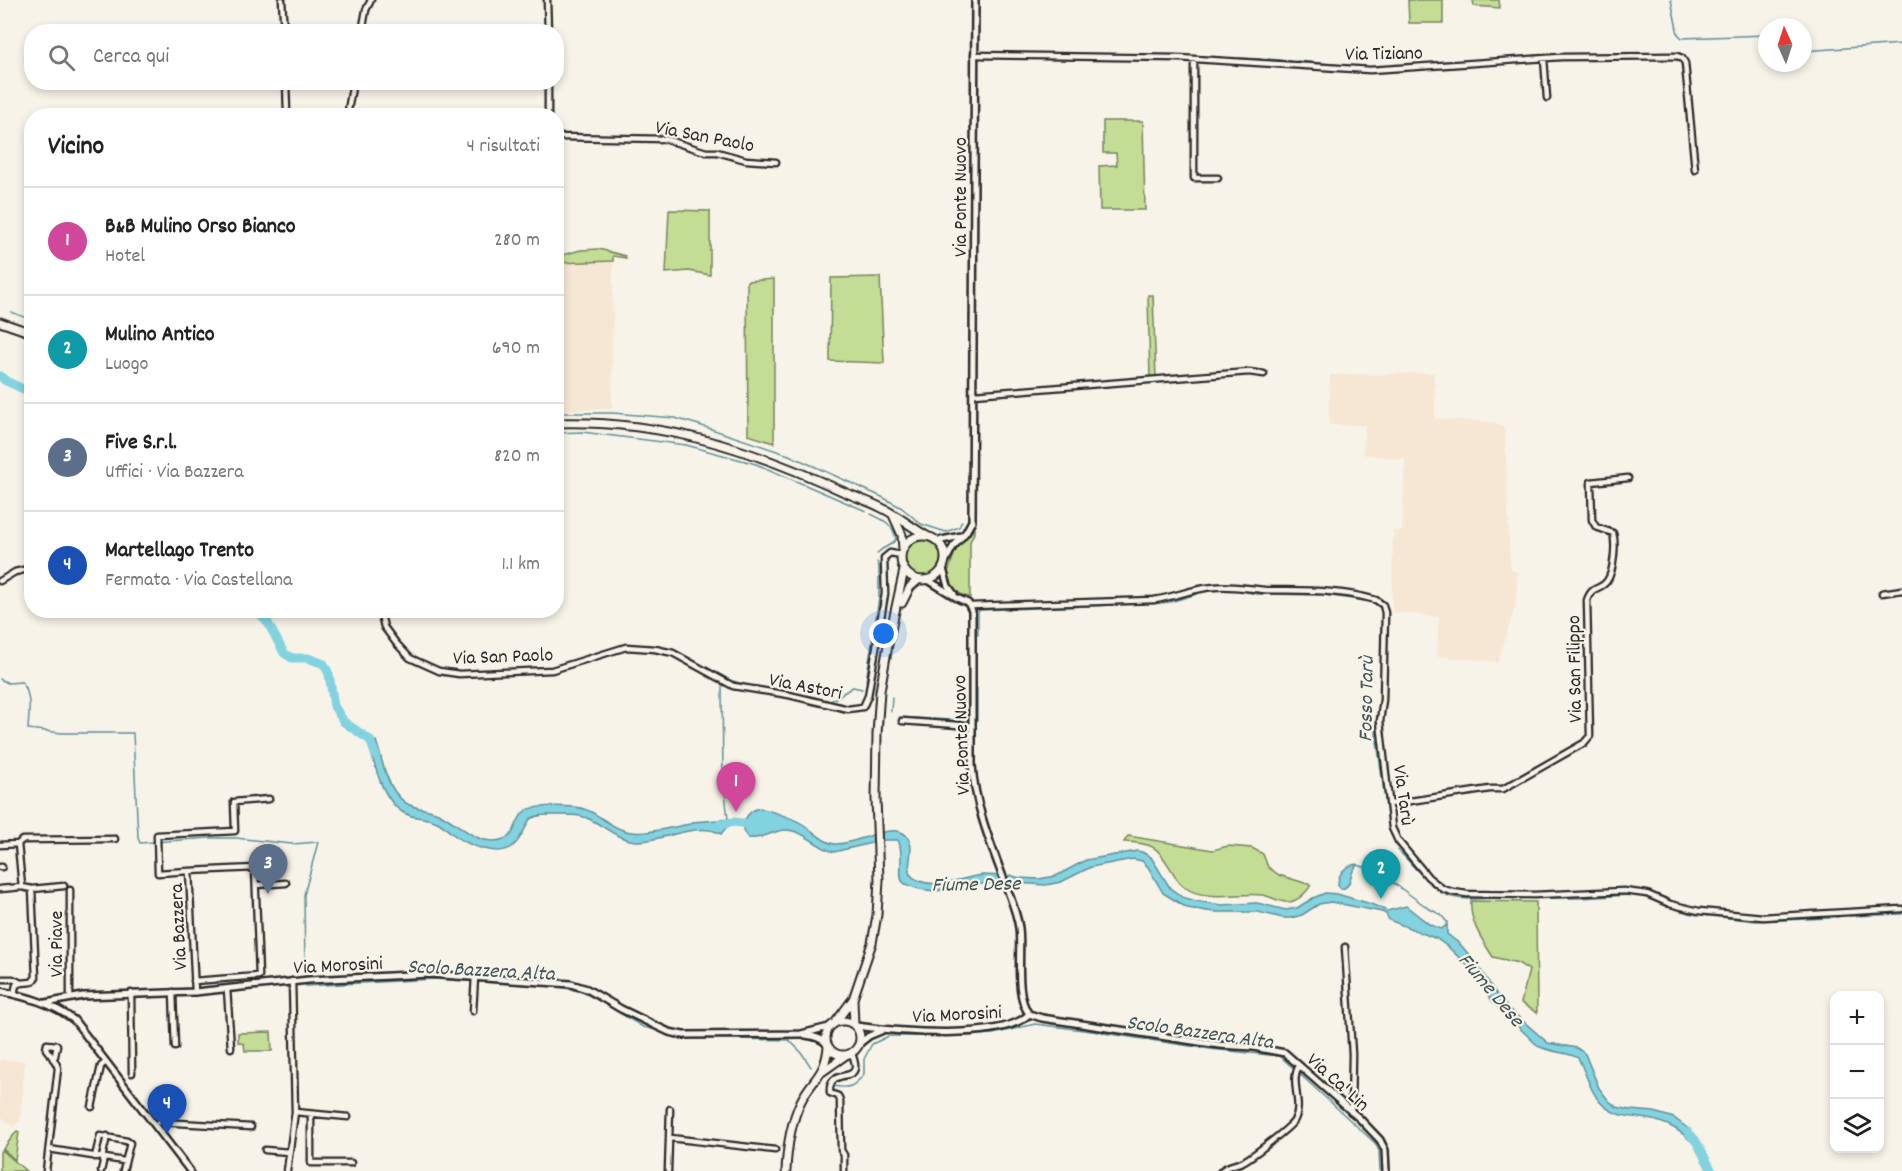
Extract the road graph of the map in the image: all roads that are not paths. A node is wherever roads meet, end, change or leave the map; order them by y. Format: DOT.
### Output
graph roads {
  1 [pos="282,0"];
  2 [pos="371,0"];
  3 [pos="547,0"];
  4 [pos="975,0"];
  5 [pos="284,24"];
  6 [pos="363,24"];
  7 [pos="548,24"];
  8 [pos="974,55"];
  9 [pos="1194,59"];
  10 [pos="1544,59"];
  11 [pos="286,90"];
  12 [pos="352,90"];
  13 [pos="548,90"];
  14 [pos="1547,98"];
  15 [pos="288,108"];
  16 [pos="348,108"];
  17 [pos="548,108"];
  18 [pos="564,137"];
  19 [pos="776,162"];
  20 [pos="1695,170"];
  21 [pos="1218,178"];
  22 [pos="0,322"];
  23 [pos="24,330"];
  24 [pos="1264,374"];
  25 [pos="974,394"];
  26 [pos="564,423"];
  27 [pos="1628,478"];
  28 [pos="893,515"];
  29 [pos="927,536"];
  30 [pos="963,536"];
  31 [pos="937,541"];
  32 [pos="902,552"];
  33 [pos="945,560"];
  34 [pos="943,569"];
  35 [pos="24,570"];
  36 [pos="904,570"];
  37 [pos="918,580"];
  38 [pos="928,580"];
  39 [pos="0,581"];
  40 [pos="1902,590"];
  41 [pos="1882,593"];
  42 [pos="957,598"];
  43 [pos="971,606"];
  44 [pos="382,618"];
  45 [pos="894,619"];
  46 [pos="655,649"];
  47 [pos="902,722"];
  48 [pos="972,726"];
  49 [pos="269,799"];
  50 [pos="1390,804"];
  51 [pos="115,839"];
  52 [pos="18,844"];
  53 [pos="0,845"];
  54 [pos="189,871"];
  55 [pos="286,883"];
  56 [pos="256,885"];
  57 [pos="64,886"];
  58 [pos="22,888"];
  59 [pos="0,889"];
  60 [pos="32,889"];
  61 [pos="70,890"];
  62 [pos="1902,909"];
  63 [pos="1345,947"];
  64 [pos="475,977"];
  65 [pos="0,979"];
  66 [pos="194,981"];
  67 [pos="292,981"];
  68 [pos="21,983"];
  69 [pos="227,988"];
  70 [pos="0,991"];
  71 [pos="173,992"];
  72 [pos="195,992"];
  73 [pos="131,993"];
  74 [pos="14,994"];
  75 [pos="70,998"];
  76 [pos="853,999"];
  77 [pos="46,1003"];
  78 [pos="473,1011"];
  79 [pos="1029,1014"];
  80 [pos="832,1025"];
  81 [pos="855,1026"];
  82 [pos="883,1030"];
  83 [pos="801,1034"];
  84 [pos="860,1043"];
  85 [pos="827,1045"];
  86 [pos="175,1047"];
  87 [pos="231,1048"];
  88 [pos="849,1054"];
  89 [pos="55,1060"];
  90 [pos="106,1062"];
  91 [pos="1297,1068"];
  92 [pos="822,1072"];
  93 [pos="132,1073"];
  94 [pos="92,1107"];
  95 [pos="670,1109"];
  96 [pos="295,1112"];
  97 [pos="1351,1112"];
  98 [pos="311,1114"];
  99 [pos="348,1117"];
  100 [pos="159,1122"];
  101 [pos="251,1127"];
  102 [pos="106,1137"];
  103 [pos="670,1138"];
  104 [pos="49,1149"];
  105 [pos="265,1150"];
  106 [pos="776,1150"];
  107 [pos="289,1152"];
  108 [pos="95,1157"];
  109 [pos="103,1158"];
  110 [pos="124,1161"];
  111 [pos="351,1163"];
  112 [pos="46,1171"];
  113 [pos="101,1171"];
  114 [pos="123,1171"];
  115 [pos="187,1171"];
  116 [pos="286,1171"];
  117 [pos="668,1171"];
  118 [pos="786,1171"];
  119 [pos="844,1171"];
  120 [pos="1221,1171"];
  121 [pos="1386,1171"];
  1 -- 5 [label="street"];
  2 -- 6 [label="street"];
  3 -- 7 [label="street"];
  4 -- 8 [label="street, Via Ponte Nuovo"];
  8 -- 9 [label="street, Via Tiziano"];
  8 -- 25 [label="street, Via Ponte Nuovo"];
  9 -- 10 [label="street, Via Tiziano"];
  9 -- 21 [label="street"];
  10 -- 14 [label="street"];
  10 -- 20 [label="street, Via Tiziano"];
  11 -- 15 [label="street"];
  12 -- 16 [label="street"];
  13 -- 17 [label="street"];
  18 -- 19 [label="street, Via San Paolo"];
  22 -- 23 [label="main road"];
  24 -- 25 [label="street"];
  25 -- 30 [label="street, Via Ponte Nuovo"];
  26 -- 28 [label="main road"];
  27 -- 50 [label="street, Via San Filippo"];
  28 -- 29 [label="main road"];
  28 -- 32 [label="main road"];
  29 -- 31 [label="main road"];
  29 -- 32 [label="main road"];
  30 -- 31 [label="street"];
  30 -- 33 [label="street, Via Ponte Nuovo"];
  31 -- 33 [label="main road"];
  32 -- 36 [label="main road"];
  32 -- 46 [label="street, Via Astori"];
  33 -- 34 [label="main road"];
  34 -- 38 [label="main road"];
  34 -- 42 [label="street"];
  35 -- 39 [label="street"];
  36 -- 37 [label="main road"];
  36 -- 45 [label="main road"];
  37 -- 38 [label="main road"];
  37 -- 45 [label="main road"];
  38 -- 42 [label="street"];
  40 -- 41 [label="street"];
  42 -- 43 [label="street"];
  43 -- 48 [label="street, Via Ponte Nuovo"];
  43 -- 50 [label="street, Via Tarù"];
  44 -- 46 [label="street, Via San Paolo"];
  45 -- 76 [label="main road"];
  47 -- 48 [label="street"];
  48 -- 79 [label="street, Via Ponte Nuovo"];
  49 -- 54 [label="street, Via Bazzera"];
  50 -- 62 [label="street, Via Tarù"];
  51 -- 52 [label="street"];
  52 -- 53 [label="street"];
  52 -- 58 [label="street"];
  54 -- 56 [label="street, Via Bazzera"];
  54 -- 66 [label="street, Via Bazzera"];
  55 -- 56 [label="street"];
  56 -- 66 [label="street, Via Bazzera"];
  57 -- 60 [label="street"];
  58 -- 59 [label="street"];
  58 -- 60 [label="street"];
  60 -- 68 [label="street"];
  61 -- 75 [label="street, Via Piave"];
  63 -- 97 [label="street"];
  64 -- 67 [label="street, Via Morosini"];
  64 -- 78 [label="street"];
  64 -- 83 [label="street, Via Morosini"];
  65 -- 68 [label="street"];
  66 -- 72 [label="street, Via Bazzera"];
  67 -- 69 [label="street, Via Morosini"];
  67 -- 96 [label="street"];
  68 -- 74 [label="street"];
  69 -- 72 [label="street, Via Morosini"];
  69 -- 87 [label="street"];
  70 -- 74 [label="street"];
  71 -- 72 [label="street, Via Morosini"];
  71 -- 73 [label="street, Via Morosini"];
  71 -- 86 [label="street"];
  73 -- 75 [label="street, Via Morosini"];
  73 -- 93 [label="street"];
  74 -- 77 [label="street"];
  75 -- 77 [label="street, Via Morosini"];
  76 -- 80 [label="main road"];
  76 -- 81 [label="main road"];
  77 -- 90 [label="street"];
  79 -- 82 [label="street, Via Morosini"];
  79 -- 91 [label="street, Via Ca' Lin"];
  80 -- 81 [label="main road"];
  80 -- 83 [label="street, Via Morosini"];
  80 -- 85 [label="main road"];
  81 -- 82 [label="street, Via Morosini"];
  81 -- 84 [label="main road"];
  82 -- 84 [label="street"];
  83 -- 85 [label="street, Via Morosini"];
  84 -- 88 [label="main road"];
  85 -- 88 [label="main road"];
  85 -- 92 [label="main road"];
  88 -- 92 [label="main road"];
  88 -- 119 [label="street"];
  89 -- 104 [label="street"];
  90 -- 94 [label="street"];
  90 -- 115 [label="street"];
  91 -- 97 [label="street, Via Ca' Lin"];
  91 -- 120 [label="street"];
  92 -- 118 [label="main road"];
  95 -- 103 [label="street"];
  96 -- 98 [label="street"];
  96 -- 107 [label="street"];
  97 -- 121 [label="street, Via Ca' Lin"];
  98 -- 99 [label="street"];
  98 -- 111 [label="street"];
  100 -- 101 [label="street"];
  102 -- 108 [label="street"];
  102 -- 109 [label="street"];
  102 -- 110 [label="street"];
  103 -- 106 [label="street"];
  103 -- 117 [label="street"];
  104 -- 108 [label="street"];
  104 -- 112 [label="street"];
  105 -- 107 [label="street"];
  107 -- 116 [label="street"];
  108 -- 109 [label="street"];
  109 -- 110 [label="street"];
  109 -- 113 [label="street"];
  110 -- 114 [label="street"];
}
